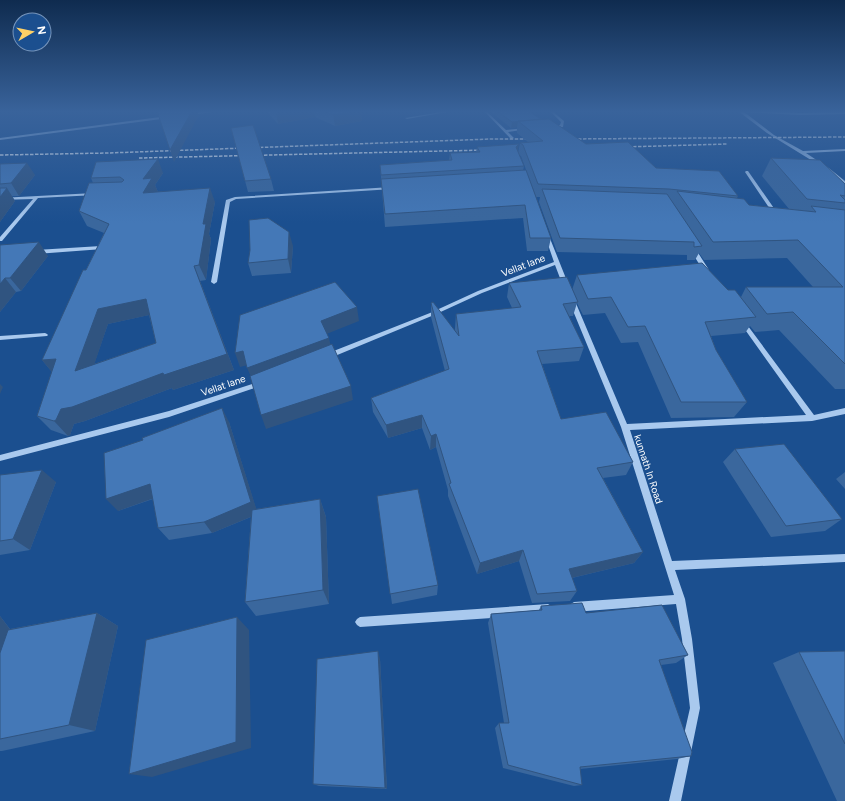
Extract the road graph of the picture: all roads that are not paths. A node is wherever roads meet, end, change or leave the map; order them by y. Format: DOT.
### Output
graph roads {
  1 [pos="797,148"];
  2 [pos="845,150"];
  3 [pos="804,152"];
  4 [pos="747,172"];
  5 [pos="845,183"];
  6 [pos="393,188"];
  7 [pos="97,194"];
  8 [pos="37,197"];
  9 [pos="0,199"];
  10 [pos="771,217"];
  11 [pos="544,228"];
  12 [pos="0,240"];
  13 [pos="688,242"];
  14 [pos="101,248"];
  15 [pos="31,253"];
  16 [pos="556,263"];
  17 [pos="708,274"];
  18 [pos="214,282"];
  19 [pos="739,318"];
  20 [pos="45,335"];
  21 [pos="0,338"];
  22 [pos="323,359"];
  23 [pos="266,381"];
  24 [pos="845,411"];
  25 [pos="812,418"];
  26 [pos="625,427"];
  27 [pos="0,458"];
  28 [pos="845,558"];
  29 [pos="669,566"];
  30 [pos="680,599"];
  31 [pos="360,622"];
  32 [pos="675,801"];
  1 -- 3 [label="street"];
  2 -- 3 [label="street"];
  3 -- 5 [label="street"];
  4 -- 10 [label="street"];
  6 -- 18 [label="street"];
  7 -- 8 [label="street"];
  8 -- 9 [label="street"];
  8 -- 12 [label="street"];
  11 -- 16 [label="street, kunnath ln Road"];
  13 -- 17 [label="street"];
  14 -- 15 [label="street"];
  16 -- 22 [label="street, Vellat lane"];
  16 -- 26 [label="street, kunnath ln Road"];
  19 -- 25 [label="street"];
  20 -- 21 [label="street"];
  23 -- 27 [label="street, Vellat lane"];
  24 -- 25 [label="street"];
  25 -- 26 [label="street"];
  26 -- 29 [label="street, kunnath ln Road"];
  28 -- 29 [label="street"];
  29 -- 30 [label="street, kunnath ln Road"];
  30 -- 31 [label="street"];
  30 -- 32 [label="street, kunnath ln Road"];
}
